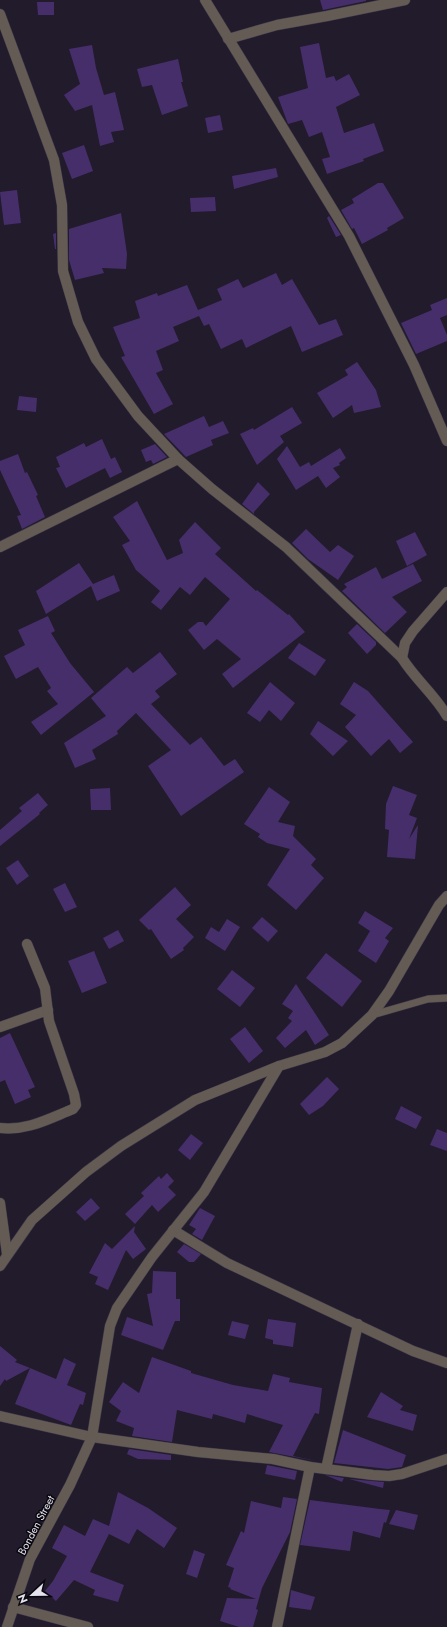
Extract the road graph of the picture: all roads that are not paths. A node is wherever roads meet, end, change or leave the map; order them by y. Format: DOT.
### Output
graph roads {
  1 [pos="205,0"];
  2 [pos="406,0"];
  3 [pos="0,14"];
  4 [pos="228,39"];
  5 [pos="447,441"];
  6 [pos="178,459"];
  7 [pos="0,547"];
  8 [pos="447,592"];
  9 [pos="402,658"];
  10 [pos="447,716"];
  11 [pos="447,896"];
  12 [pos="27,944"];
  13 [pos="447,998"];
  14 [pos="48,1010"];
  15 [pos="372,1015"];
  16 [pos="0,1027"];
  17 [pos="279,1066"];
  18 [pos="0,1128"];
  19 [pos="0,1203"];
  20 [pos="173,1230"];
  21 [pos="7,1254"];
  22 [pos="0,1266"];
  23 [pos="358,1324"];
  24 [pos="447,1363"];
  25 [pos="0,1416"];
  26 [pos="92,1436"];
  27 [pos="447,1459"];
  28 [pos="310,1467"];
  29 [pos="326,1468"];
  30 [pos="13,1607"];
  31 [pos="6,1627"];
  32 [pos="88,1627"];
  33 [pos="277,1627"];
  1 -- 4 [label="street"];
  2 -- 4 [label="street"];
  3 -- 6 [label="street"];
  4 -- 5 [label="street"];
  6 -- 7 [label="street"];
  6 -- 9 [label="street"];
  8 -- 9 [label="street"];
  9 -- 10 [label="street"];
  11 -- 15 [label="street"];
  12 -- 14 [label="street"];
  13 -- 15 [label="lane"];
  14 -- 16 [label="street"];
  14 -- 18 [label="street"];
  15 -- 17 [label="street"];
  17 -- 20 [label="street, Bonden Street"];
  17 -- 21 [label="street"];
  19 -- 21 [label="street"];
  20 -- 23 [label="street"];
  20 -- 26 [label="street, Bonden Street"];
  21 -- 22 [label="street"];
  23 -- 24 [label="street"];
  23 -- 29 [label="street"];
  25 -- 26 [label="street"];
  26 -- 28 [label="street"];
  26 -- 30 [label="street, Bonden Street"];
  27 -- 29 [label="street"];
  28 -- 29 [label="street"];
  28 -- 33 [label="street"];
  30 -- 31 [label="street, Bonden Street"];
  30 -- 32 [label="street"];
}
